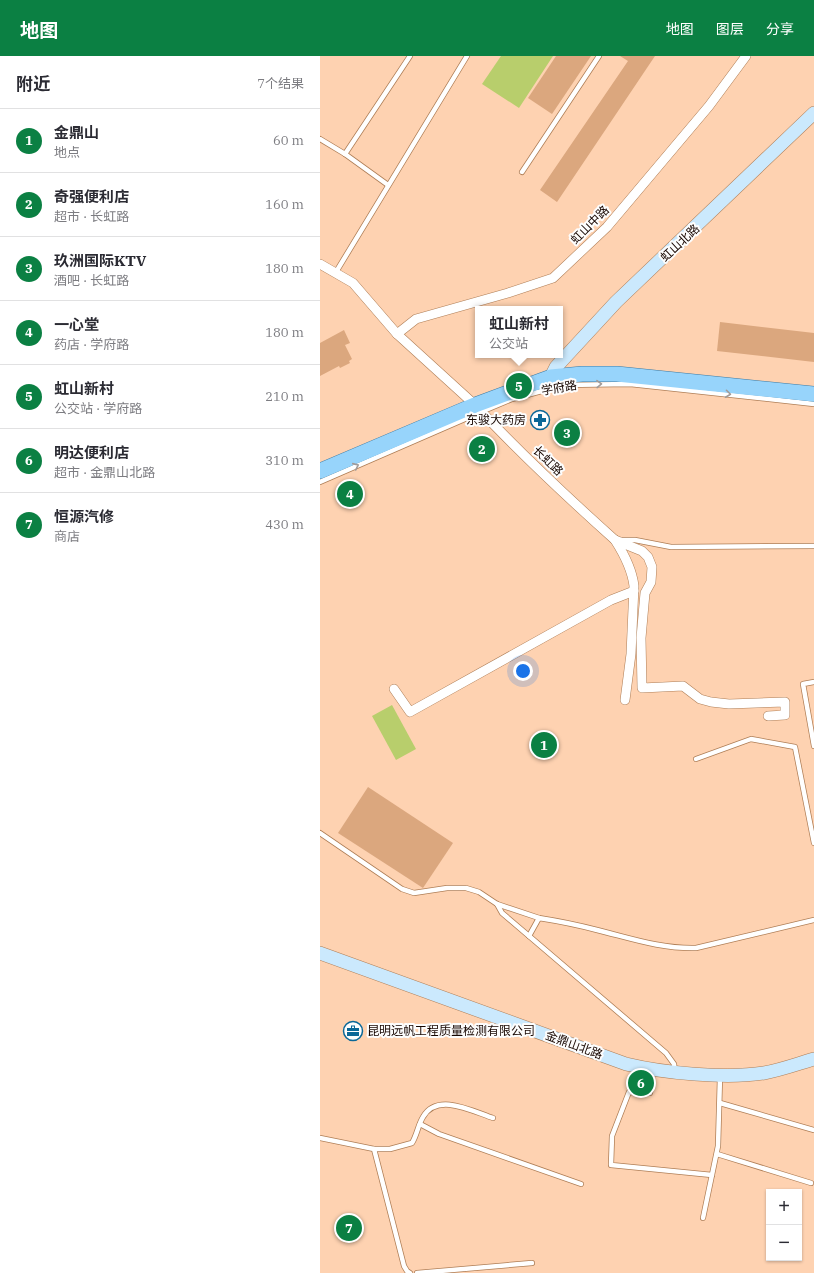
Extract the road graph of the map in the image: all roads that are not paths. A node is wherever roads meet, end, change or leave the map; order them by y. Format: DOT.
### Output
graph roads {
  1 [pos="410,56"];
  2 [pos="467,56"];
  3 [pos="599,56"];
  4 [pos="746,56"];
  5 [pos="814,113"];
  6 [pos="320,139"];
  7 [pos="345,154"];
  8 [pos="522,172"];
  9 [pos="388,184"];
  10 [pos="320,264"];
  11 [pos="336,272"];
  12 [pos="397,334"];
  13 [pos="551,377"];
  14 [pos="814,394"];
  15 [pos="814,404"];
  16 [pos="478,408"];
  17 [pos="320,471"];
  18 [pos="320,482"];
  19 [pos="615,540"];
  20 [pos="814,546"];
  21 [pos="634,591"];
  22 [pos="814,682"];
  23 [pos="394,689"];
  24 [pos="625,700"];
  25 [pos="768,716"];
  26 [pos="814,746"];
  27 [pos="696,759"];
  28 [pos="320,833"];
  29 [pos="814,843"];
  30 [pos="497,904"];
  31 [pos="539,918"];
  32 [pos="814,920"];
  33 [pos="529,936"];
  34 [pos="320,953"];
  35 [pos="814,1059"];
  36 [pos="653,1070"];
  37 [pos="675,1072"];
  38 [pos="720,1074"];
  39 [pos="720,1103"];
  40 [pos="492,1118"];
  41 [pos="420,1124"];
  42 [pos="814,1130"];
  43 [pos="320,1138"];
  44 [pos="374,1148"];
  45 [pos="717,1154"];
  46 [pos="712,1175"];
  47 [pos="811,1183"];
  48 [pos="581,1184"];
  49 [pos="703,1218"];
  50 [pos="532,1262"];
  51 [pos="410,1273"];
  52 [pos="417,1273"];
  1 -- 7 [label="lane"];
  2 -- 9 [label="lane"];
  3 -- 8 [label="lane"];
  4 -- 12 [label="street, 虹山中路"];
  5 -- 13 [label="street, 虹山北路"];
  6 -- 7 [label="lane"];
  7 -- 9 [label="lane"];
  9 -- 11 [label="lane"];
  10 -- 11 [label="street, 长虹路"];
  11 -- 12 [label="street, 长虹路"];
  12 -- 16 [label="street, 长虹路"];
  13 -- 14 [label="main road, 学府路"];
  13 -- 16 [label="main road, 学府路"];
  16 -- 15 [label="lane, 学府路, one-way"];
  16 -- 17 [label="main road, 学府路"];
  18 -- 16 [label="lane, 学府路, one-way"];
  16 -- 19 [label="street, 长虹路"];
  19 -- 20 [label="lane"];
  19 -- 21 [label="street"];
  19 -- 25 [label="street"];
  21 -- 23 [label="street"];
  21 -- 24 [label="street"];
  22 -- 26 [label="lane"];
  27 -- 29 [label="lane"];
  28 -- 30 [label="lane"];
  30 -- 31 [label="lane"];
  30 -- 33 [label="lane"];
  31 -- 32 [label="lane"];
  31 -- 33 [label="lane"];
  33 -- 37 [label="lane"];
  34 -- 36 [label="street, 金鼎山北路"];
  35 -- 38 [label="street, 金鼎山北路"];
  36 -- 37 [label="street, 金鼎山北路"];
  36 -- 46 [label="lane"];
  37 -- 38 [label="street, 金鼎山北路"];
  38 -- 39 [label="lane"];
  39 -- 42 [label="lane"];
  39 -- 45 [label="lane"];
  40 -- 41 [label="lane"];
  41 -- 44 [label="lane"];
  41 -- 48 [label="lane"];
  43 -- 44 [label="lane"];
  44 -- 51 [label="lane"];
  45 -- 46 [label="lane"];
  45 -- 47 [label="lane"];
  46 -- 49 [label="lane"];
  50 -- 52 [label="lane"];
}
